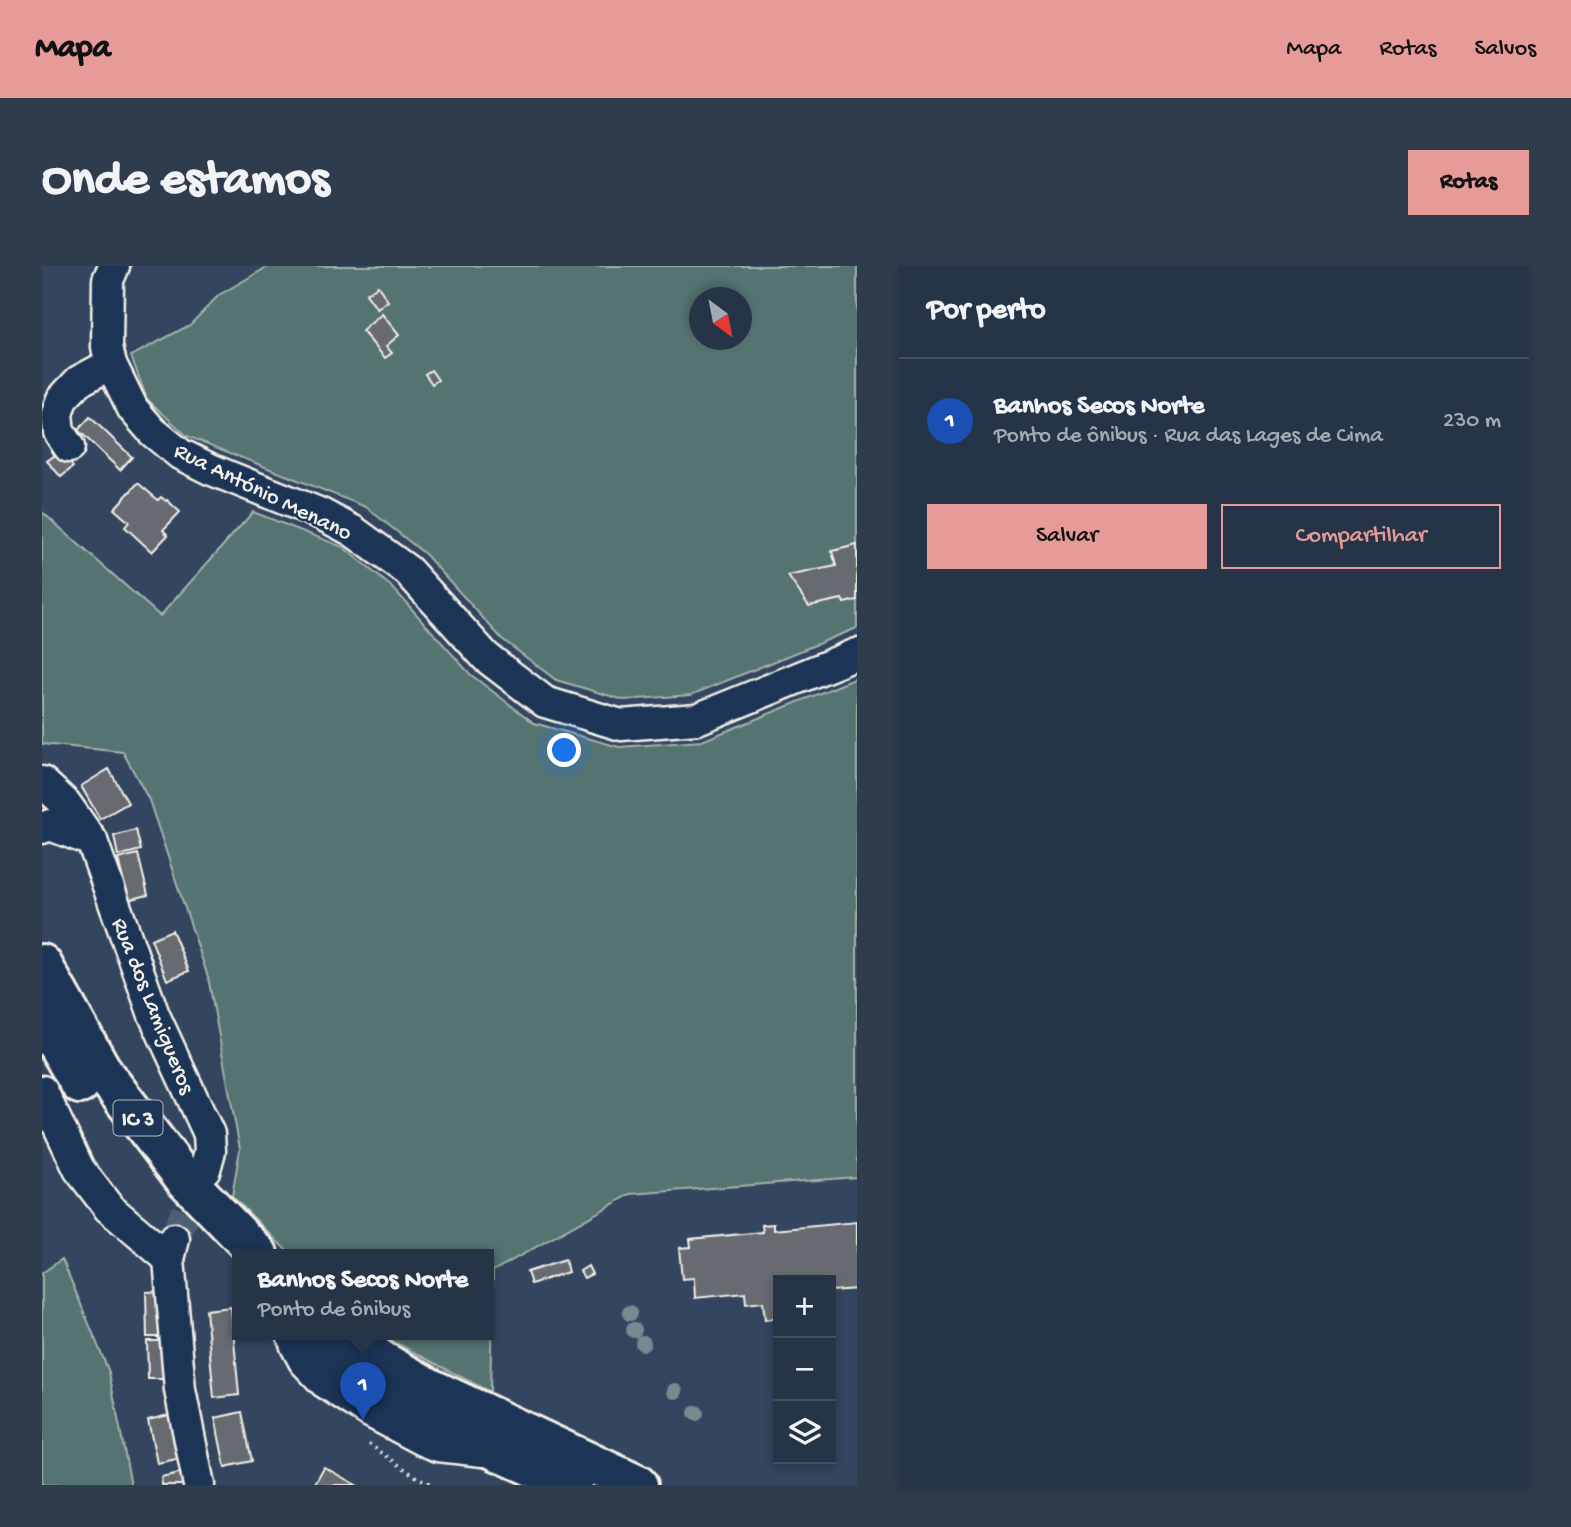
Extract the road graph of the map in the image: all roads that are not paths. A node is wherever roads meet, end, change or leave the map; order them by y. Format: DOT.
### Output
graph roads {
  1 [pos="114,266"];
  2 [pos="111,363"];
  3 [pos="69,447"];
  4 [pos="857,654"];
  5 [pos="42,782"];
  6 [pos="42,828"];
  7 [pos="92,841"];
  8 [pos="42,964"];
  9 [pos="42,1019"];
  10 [pos="42,1091"];
  11 [pos="205,1169"];
  12 [pos="253,1249"];
  13 [pos="232,1265"];
  14 [pos="294,1340"];
  15 [pos="309,1340"];
  16 [pos="352,1340"];
  17 [pos="506,1454"];
  18 [pos="199,1485"];
  19 [pos="572,1485"];
  20 [pos="638,1485"];
  1 -- 2 [label="street, Rua António Menano"];
  2 -- 3 [label="street"];
  2 -- 4 [label="street, Rua António Menano"];
  5 -- 7 [label="street, Rua dos Lamigueros"];
  6 -- 7 [label="street"];
  7 -- 11 [label="street, Rua dos Lamigueros"];
  8 -- 12 [label="highway, IC 3"];
  9 -- 13 [label="highway, IC 3"];
  10 -- 18 [label="street"];
  14 -- 17 [label="street"];
  15 -- 17 [label="highway"];
  16 -- 20 [label="highway"];
  17 -- 19 [label="highway"];
}
